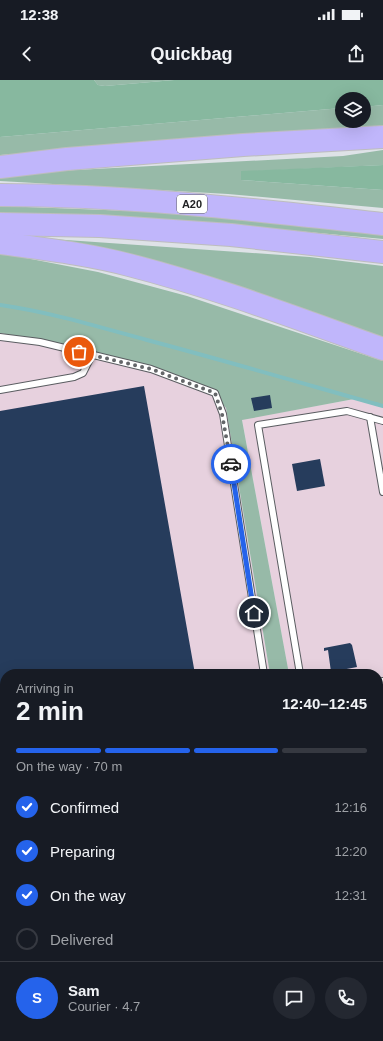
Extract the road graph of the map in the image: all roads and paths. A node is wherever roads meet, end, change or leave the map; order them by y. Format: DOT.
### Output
graph roads {
  1 [pos="383,137"];
  2 [pos="0,167"];
  3 [pos="0,196"];
  4 [pos="0,224"];
  5 [pos="383,224"];
  6 [pos="0,243"];
  7 [pos="383,252"];
  8 [pos="0,337"];
  9 [pos="383,350"];
  10 [pos="92,355"];
  11 [pos="0,390"];
  12 [pos="370,417"];
  13 [pos="383,421"];
  14 [pos="383,492"];
  15 [pos="263,669"];
  16 [pos="299,669"];
  1 -- 2 [label="highway"];
  3 -- 5 [label="highway, A20"];
  4 -- 7 [label="highway"];
  6 -- 9 [label="highway"];
  8 -- 10 [label="lane"];
  10 -- 11 [label="lane"];
  10 -- 15 [label="lane"];
  12 -- 13 [label="lane"];
  12 -- 14 [label="lane"];
  12 -- 16 [label="lane"];
}
